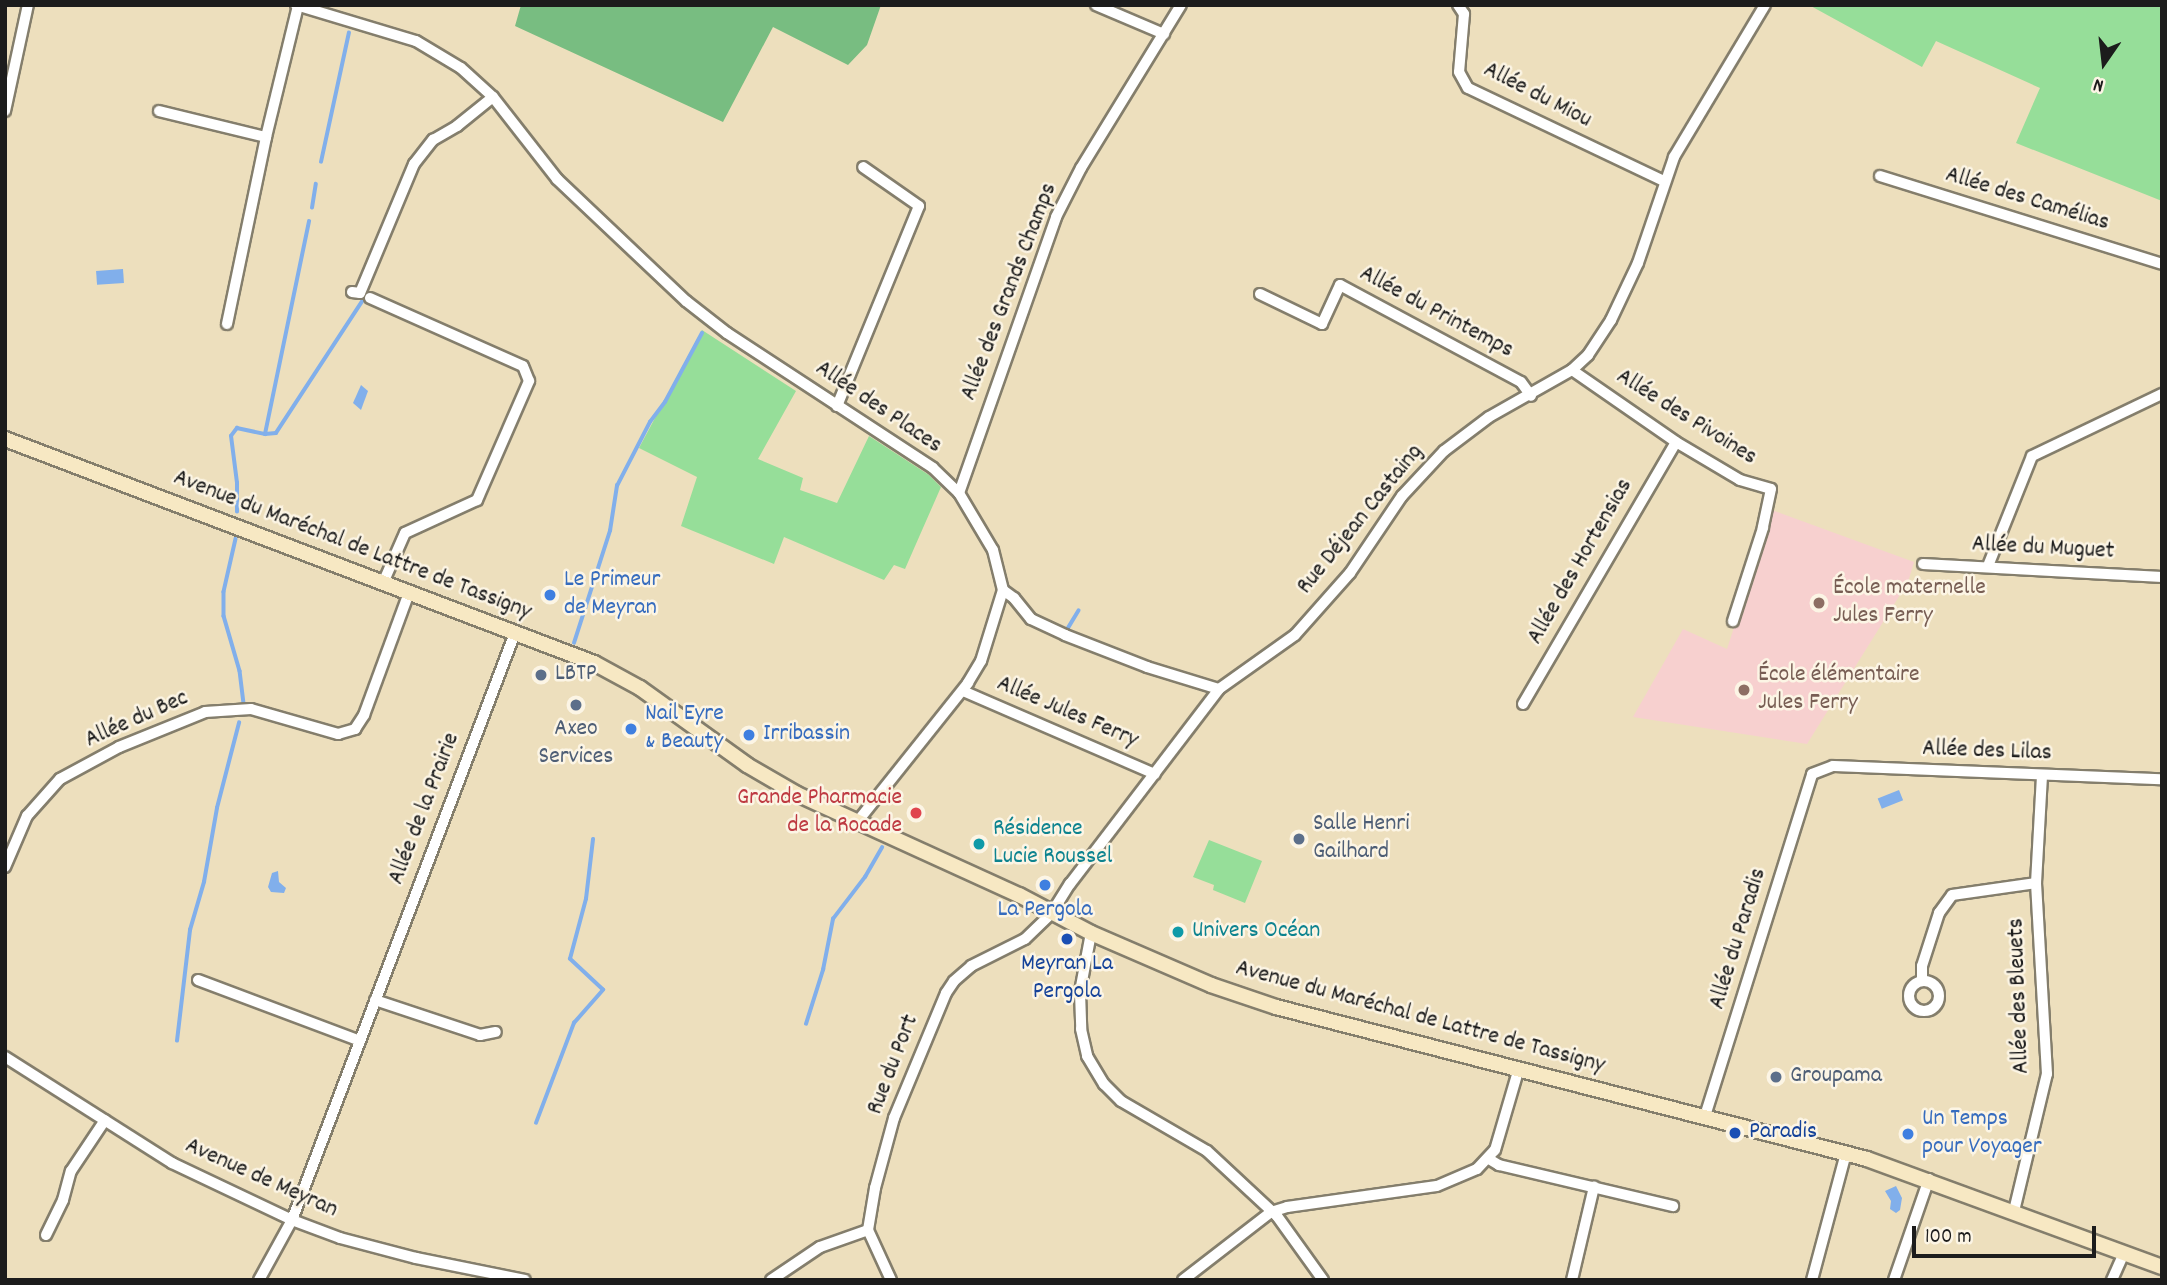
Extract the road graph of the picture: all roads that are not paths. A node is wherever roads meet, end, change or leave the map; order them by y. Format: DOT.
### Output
graph roads {
  1 [pos="28,5"];
  2 [pos="1096,5"];
  3 [pos="1181,5"];
  4 [pos="1458,5"];
  5 [pos="1765,5"];
  6 [pos="297,6"];
  7 [pos="1164,34"];
  8 [pos="493,97"];
  9 [pos="5,111"];
  10 [pos="159,111"];
  11 [pos="266,136"];
  12 [pos="863,167"];
  13 [pos="1880,176"];
  14 [pos="1664,181"];
  15 [pos="2162,264"];
  16 [pos="352,292"];
  17 [pos="1260,294"];
  18 [pos="370,298"];
  19 [pos="227,324"];
  20 [pos="1572,370"];
  21 [pos="2162,394"];
  22 [pos="1531,396"];
  23 [pos="837,406"];
  24 [pos="5,439"];
  25 [pos="1676,442"];
  26 [pos="959,493"];
  27 [pos="1923,564"];
  28 [pos="1988,566"];
  29 [pos="2162,577"];
  30 [pos="383,583"];
  31 [pos="1003,590"];
  32 [pos="409,593"];
  33 [pos="1732,621"];
  34 [pos="515,633"];
  35 [pos="1219,690"];
  36 [pos="962,691"];
  37 [pos="1523,704"];
  38 [pos="1155,774"];
  39 [pos="1812,774"];
  40 [pos="2042,775"];
  41 [pos="2162,779"];
  42 [pos="857,822"];
  43 [pos="5,867"];
  44 [pos="2036,883"];
  45 [pos="1051,914"];
  46 [pos="1091,933"];
  47 [pos="198,980"];
  48 [pos="1922,981"];
  49 [pos="375,1000"];
  50 [pos="496,1032"];
  51 [pos="360,1041"];
  52 [pos="5,1057"];
  53 [pos="1519,1068"];
  54 [pos="1705,1116"];
  55 [pos="105,1120"];
  56 [pos="1846,1153"];
  57 [pos="1489,1159"];
  58 [pos="1929,1179"];
  59 [pos="1594,1187"];
  60 [pos="1673,1206"];
  61 [pos="2014,1211"];
  62 [pos="1271,1212"];
  63 [pos="292,1220"];
  64 [pos="868,1230"];
  65 [pos="46,1235"];
  66 [pos="2124,1252"];
  67 [pos="2162,1266"];
  68 [pos="259,1280"];
  69 [pos="525,1280"];
  70 [pos="771,1280"];
  71 [pos="891,1280"];
  72 [pos="1183,1280"];
  73 [pos="1323,1280"];
  74 [pos="1572,1280"];
  75 [pos="1812,1280"];
  76 [pos="1894,1280"];
  77 [pos="2112,1280"];
  1 -- 9 [label="street"];
  2 -- 7 [label="street"];
  3 -- 7 [label="street, Allée des Grands Champs"];
  4 -- 14 [label="street, Allée du Miou"];
  5 -- 14 [label="street, Rue Déjean Castaing"];
  6 -- 8 [label="street, Allée des Places"];
  6 -- 11 [label="street"];
  7 -- 26 [label="street, Allée des Grands Champs"];
  8 -- 16 [label="street"];
  8 -- 23 [label="street, Allée des Places"];
  10 -- 11 [label="street"];
  11 -- 19 [label="street"];
  12 -- 23 [label="street"];
  13 -- 15 [label="street, Allée des Camélias"];
  14 -- 20 [label="street, Rue Déjean Castaing"];
  17 -- 22 [label="street, Allée du Printemps"];
  18 -- 30 [label="street"];
  20 -- 22 [label="street, Rue Déjean Castaing"];
  20 -- 25 [label="street, Allée des Pivoines"];
  21 -- 28 [label="street"];
  22 -- 35 [label="street, Rue Déjean Castaing"];
  23 -- 26 [label="street, Allée des Places"];
  24 -- 30 [label="main road, Avenue du Maréchal de Lattre de Tassigny"];
  25 -- 33 [label="street, Allée des Pivoines"];
  25 -- 37 [label="street, Allée des Hortensias"];
  26 -- 31 [label="street, Allée des Places"];
  27 -- 28 [label="street, Allée du Muguet"];
  28 -- 29 [label="street, Allée du Muguet"];
  30 -- 32 [label="main road, Avenue du Maréchal de Lattre de Tassigny"];
  31 -- 35 [label="street"];
  31 -- 36 [label="street"];
  32 -- 34 [label="main road, Avenue du Maréchal de Lattre de Tassigny"];
  32 -- 43 [label="street, Allée du Bec"];
  34 -- 42 [label="main road, Avenue du Maréchal de Lattre de Tassigny"];
  34 -- 49 [label="street, Allée de la Prairie"];
  35 -- 38 [label="street, Rue Déjean Castaing"];
  36 -- 38 [label="street, Allée Jules Ferry"];
  36 -- 42 [label="street"];
  38 -- 45 [label="street, Rue Déjean Castaing"];
  39 -- 40 [label="street, Allée des Lilas"];
  39 -- 54 [label="street, Allée du Paradis"];
  40 -- 41 [label="street, Allée des Lilas"];
  40 -- 44 [label="street, Allée des Bleuets"];
  42 -- 45 [label="main road, Avenue du Maréchal de Lattre de Tassigny"];
  44 -- 48 [label="street"];
  44 -- 61 [label="street, Allée des Bleuets"];
  45 -- 46 [label="main road, Avenue du Maréchal de Lattre de Tassigny"];
  45 -- 64 [label="street, Rue du Port"];
  46 -- 53 [label="main road, Avenue du Maréchal de Lattre de Tassigny"];
  46 -- 62 [label="street"];
  47 -- 51 [label="street"];
  49 -- 50 [label="street"];
  49 -- 51 [label="street, Allée de la Prairie"];
  51 -- 63 [label="street, Allée de la Prairie"];
  52 -- 55 [label="street, Avenue de Meyran"];
  53 -- 54 [label="main road, Avenue du Maréchal de Lattre de Tassigny"];
  53 -- 57 [label="street"];
  54 -- 56 [label="main road, Avenue du Maréchal de Lattre de Tassigny"];
  55 -- 63 [label="street, Avenue de Meyran"];
  55 -- 65 [label="street"];
  56 -- 58 [label="main road, Avenue du Maréchal de Lattre de Tassigny"];
  56 -- 75 [label="street"];
  57 -- 59 [label="street"];
  57 -- 62 [label="street"];
  58 -- 61 [label="main road, Avenue du Maréchal de Lattre de Tassigny"];
  58 -- 76 [label="street"];
  59 -- 60 [label="street"];
  59 -- 74 [label="street"];
  61 -- 66 [label="main road, Avenue du Maréchal de Lattre de Tassigny"];
  62 -- 72 [label="street"];
  62 -- 73 [label="street"];
  63 -- 68 [label="street, Allée de la Prairie"];
  63 -- 69 [label="street, Avenue de Meyran"];
  64 -- 70 [label="street"];
  64 -- 71 [label="street"];
  66 -- 67 [label="main road, Avenue du Maréchal de Lattre de Tassigny"];
  66 -- 77 [label="street"];
}
